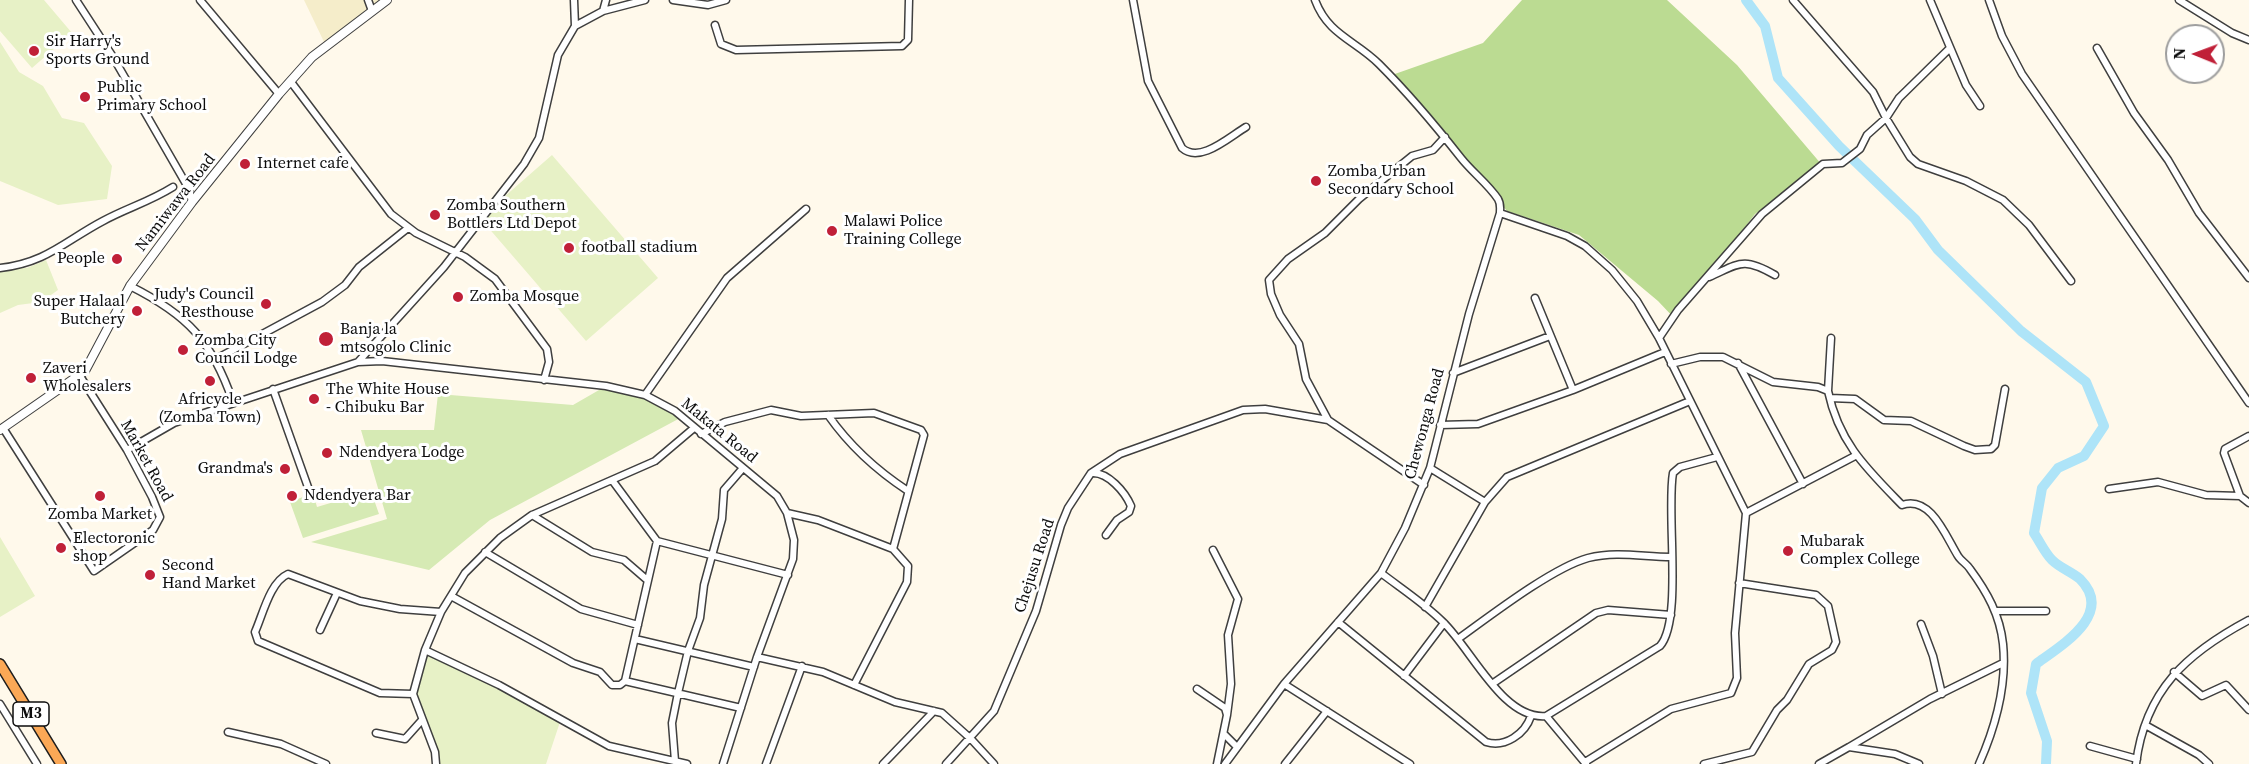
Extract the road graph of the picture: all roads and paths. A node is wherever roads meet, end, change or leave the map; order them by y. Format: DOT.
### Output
graph roads {
  1 [pos="200,0"];
  2 [pos="368,0"];
  3 [pos="387,0"];
  4 [pos="574,0"];
  5 [pos="606,0"];
  6 [pos="645,0"];
  7 [pos="673,0"];
  8 [pos="726,0"];
  9 [pos="909,0"];
  10 [pos="1133,0"];
  11 [pos="1315,0"];
  12 [pos="1793,0"];
  13 [pos="1930,0"];
  14 [pos="1989,0"];
  15 [pos="2180,0"];
  16 [pos="80,1"];
  17 [pos="693,2"];
  18 [pos="372,11"];
  19 [pos="603,11"];
  20 [pos="715,25"];
  21 [pos="575,26"];
  22 [pos="2249,40"];
  23 [pos="1950,48"];
  24 [pos="2097,48"];
  25 [pos="291,82"];
  26 [pos="279,94"];
  27 [pos="1980,106"];
  28 [pos="1886,118"];
  29 [pos="1246,128"];
  30 [pos="1445,137"];
  31 [pos="173,187"];
  32 [pos="192,202"];
  33 [pos="806,209"];
  34 [pos="1500,213"];
  35 [pos="408,228"];
  36 [pos="454,254"];
  37 [pos="0,268"];
  38 [pos="1775,275"];
  39 [pos="1705,278"];
  40 [pos="2249,278"];
  41 [pos="2071,280"];
  42 [pos="130,286"];
  43 [pos="1535,298"];
  44 [pos="1550,336"];
  45 [pos="1659,338"];
  46 [pos="1831,338"];
  47 [pos="1665,352"];
  48 [pos="216,359"];
  49 [pos="358,362"];
  50 [pos="1738,362"];
  51 [pos="1671,364"];
  52 [pos="1453,373"];
  53 [pos="80,376"];
  54 [pos="544,380"];
  55 [pos="273,389"];
  56 [pos="2005,389"];
  57 [pos="1573,390"];
  58 [pos="645,395"];
  59 [pos="1829,395"];
  60 [pos="1690,401"];
  61 [pos="233,402"];
  62 [pos="2249,403"];
  63 [pos="828,415"];
  64 [pos="1328,420"];
  65 [pos="1440,426"];
  66 [pos="694,428"];
  67 [pos="1,429"];
  68 [pos="700,434"];
  69 [pos="2249,436"];
  70 [pos="127,450"];
  71 [pos="1856,456"];
  72 [pos="1717,458"];
  73 [pos="743,468"];
  74 [pos="1430,468"];
  75 [pos="1091,473"];
  76 [pos="612,480"];
  77 [pos="1803,484"];
  78 [pos="1424,485"];
  79 [pos="2109,489"];
  80 [pos="309,490"];
  81 [pos="908,491"];
  82 [pos="2240,495"];
  83 [pos="1485,502"];
  84 [pos="2249,503"];
  85 [pos="787,513"];
  86 [pos="1746,513"];
  87 [pos="532,515"];
  88 [pos="1106,535"];
  89 [pos="657,541"];
  90 [pos="893,549"];
  91 [pos="1213,550"];
  92 [pos="485,552"];
  93 [pos="713,556"];
  94 [pos="1671,557"];
  95 [pos="1381,573"];
  96 [pos="788,575"];
  97 [pos="646,579"];
  98 [pos="1739,583"];
  99 [pos="337,593"];
  100 [pos="451,596"];
  101 [pos="1425,607"];
  102 [pos="1996,611"];
  103 [pos="2046,611"];
  104 [pos="441,612"];
  105 [pos="1671,615"];
  106 [pos="2249,620"];
  107 [pos="1338,622"];
  108 [pos="1444,623"];
  109 [pos="1921,624"];
  110 [pos="638,625"];
  111 [pos="320,630"];
  112 [pos="634,639"];
  113 [pos="1458,639"];
  114 [pos="425,650"];
  115 [pos="688,651"];
  116 [pos="757,657"];
  117 [pos="2003,663"];
  118 [pos="802,666"];
  119 [pos="754,667"];
  120 [pos="1,668"];
  121 [pos="2174,672"];
  122 [pos="1404,676"];
  123 [pos="625,681"];
  124 [pos="1284,684"];
  125 [pos="1492,684"];
  126 [pos="854,685"];
  127 [pos="1197,688"];
  128 [pos="678,693"];
  129 [pos="413,694"];
  130 [pos="1942,694"];
  131 [pos="0,704"];
  132 [pos="741,708"];
  133 [pos="2249,710"];
  134 [pos="934,711"];
  135 [pos="1327,711"];
  136 [pos="1227,715"];
  137 [pos="1531,716"];
  138 [pos="1546,716"];
  139 [pos="422,720"];
  140 [pos="2146,726"];
  141 [pos="228,732"];
  142 [pos="376,733"];
  143 [pos="1224,734"];
  144 [pos="971,739"];
  145 [pos="2090,746"];
  146 [pos="1238,747"];
  147 [pos="1849,747"];
  148 [pos="675,761"];
  149 [pos="2137,761"];
  150 [pos="1586,763"];
  151 [pos="37,764"];
  152 [pos="61,764"];
  153 [pos="326,764"];
  154 [pos="436,764"];
  155 [pos="687,764"];
  156 [pos="723,764"];
  157 [pos="766,764"];
  158 [pos="882,764"];
  159 [pos="946,764"];
  160 [pos="994,764"];
  161 [pos="1217,764"];
  162 [pos="1225,764"];
  163 [pos="1284,764"];
  164 [pos="1410,764"];
  165 [pos="1704,764"];
  166 [pos="1819,764"];
  167 [pos="1919,764"];
  168 [pos="1979,764"];
  169 [pos="2209,764"];
  1 -- 26 [label="street"];
  2 -- 18 [label="street"];
  3 -- 18 [label="street, Namiwawa Road"];
  4 -- 21 [label="street"];
  5 -- 19 [label="street"];
  6 -- 19 [label="street"];
  7 -- 17 [label="street"];
  8 -- 17 [label="street"];
  9 -- 20 [label="street"];
  10 -- 29 [label="street"];
  11 -- 30 [label="street"];
  12 -- 28 [label="street"];
  13 -- 23 [label="street"];
  14 -- 62 [label="street"];
  15 -- 22 [label="street"];
  16 -- 32 [label="street"];
  18 -- 25 [label="street, Namiwawa Road"];
  19 -- 21 [label="street"];
  21 -- 36 [label="street"];
  23 -- 27 [label="street"];
  23 -- 28 [label="street"];
  24 -- 40 [label="street"];
  25 -- 26 [label="street, Namiwawa Road"];
  25 -- 35 [label="street"];
  26 -- 32 [label="street, Namiwawa Road"];
  28 -- 39 [label="street"];
  28 -- 41 [label="street"];
  30 -- 34 [label="street"];
  30 -- 64 [label="street"];
  31 -- 37 [label="street"];
  32 -- 42 [label="street, Namiwawa Road"];
  33 -- 58 [label="street"];
  34 -- 45 [label="street"];
  34 -- 52 [label="street, Chewonga Road"];
  35 -- 36 [label="street"];
  35 -- 48 [label="street"];
  36 -- 49 [label="street"];
  36 -- 54 [label="street"];
  38 -- 39 [label="street"];
  39 -- 45 [label="street"];
  42 -- 48 [label="street"];
  42 -- 53 [label="street, Namiwawa Road"];
  43 -- 44 [label="street"];
  44 -- 52 [label="street"];
  44 -- 57 [label="street"];
  45 -- 47 [label="street"];
  46 -- 59 [label="street"];
  47 -- 51 [label="street"];
  47 -- 57 [label="street"];
  48 -- 61 [label="street"];
  49 -- 54 [label="street, Makata Road"];
  49 -- 55 [label="street"];
  50 -- 51 [label="street"];
  50 -- 59 [label="street"];
  50 -- 77 [label="street"];
  51 -- 60 [label="street"];
  52 -- 65 [label="street, Chewonga Road"];
  53 -- 67 [label="street, Namiwawa Road"];
  53 -- 70 [label="street, Market Road"];
  54 -- 58 [label="street, Makata Road"];
  55 -- 61 [label="street"];
  55 -- 80 [label="street"];
  56 -- 59 [label="street"];
  57 -- 65 [label="street"];
  58 -- 66 [label="street, Makata Road"];
  59 -- 71 [label="street"];
  60 -- 72 [label="street"];
  60 -- 83 [label="street"];
  61 -- 70 [label="street"];
  63 -- 68 [label="street"];
  63 -- 81 [label="street"];
  63 -- 81 [label="street"];
  64 -- 75 [label="street, Chejusu Road"];
  64 -- 78 [label="street"];
  65 -- 74 [label="street, Chewonga Road"];
  66 -- 68 [label="street, Makata Road"];
  66 -- 76 [label="street"];
  67 -- 70 [label="street, Market Road"];
  68 -- 73 [label="street, Makata Road"];
  69 -- 82 [label="street"];
  71 -- 77 [label="street"];
  71 -- 102 [label="street"];
  72 -- 86 [label="street"];
  72 -- 94 [label="street"];
  73 -- 85 [label="street, Makata Road"];
  73 -- 93 [label="street"];
  74 -- 78 [label="street, Chewonga Road"];
  74 -- 83 [label="street"];
  75 -- 88 [label="street"];
  75 -- 144 [label="street, Chejusu Road"];
  76 -- 87 [label="street"];
  76 -- 89 [label="street"];
  77 -- 86 [label="street"];
  78 -- 95 [label="street, Chewonga Road"];
  79 -- 82 [label="street"];
  81 -- 90 [label="street"];
  82 -- 84 [label="street"];
  83 -- 101 [label="street"];
  85 -- 90 [label="street"];
  85 -- 96 [label="street, Makata Road"];
  86 -- 98 [label="street"];
  87 -- 92 [label="street"];
  87 -- 97 [label="street"];
  89 -- 93 [label="street"];
  89 -- 97 [label="street"];
  90 -- 126 [label="street"];
  91 -- 136 [label="street"];
  92 -- 100 [label="street"];
  92 -- 110 [label="street"];
  93 -- 96 [label="street"];
  93 -- 115 [label="street"];
  94 -- 105 [label="street"];
  94 -- 113 [label="street"];
  95 -- 101 [label="street"];
  95 -- 107 [label="street, Chewonga Road"];
  96 -- 116 [label="street, Makata Road"];
  97 -- 110 [label="street"];
  98 -- 150 [label="street"];
  98 -- 165 [label="street"];
  99 -- 104 [label="street"];
  99 -- 111 [label="street"];
  99 -- 129 [label="street"];
  100 -- 104 [label="street"];
  100 -- 123 [label="street"];
  101 -- 108 [label="street"];
  102 -- 103 [label="street"];
  102 -- 117 [label="street"];
  104 -- 114 [label="street"];
  105 -- 125 [label="street"];
  105 -- 138 [label="street"];
  106 -- 121 [label="street"];
  107 -- 122 [label="street"];
  107 -- 124 [label="street, Chewonga Road"];
  108 -- 113 [label="street"];
  108 -- 122 [label="street"];
  109 -- 130 [label="street"];
  110 -- 112 [label="street"];
  112 -- 115 [label="street"];
  112 -- 123 [label="street"];
  113 -- 125 [label="street"];
  114 -- 129 [label="street"];
  114 -- 148 [label="street"];
  115 -- 119 [label="street"];
  115 -- 128 [label="street"];
  116 -- 118 [label="street"];
  116 -- 119 [label="street, Makata Road"];
  117 -- 130 [label="street"];
  117 -- 168 [label="street"];
  118 -- 126 [label="street"];
  118 -- 157 [label="street"];
  119 -- 132 [label="street, Makata Road"];
  120 -- 152 [label="highway, M3"];
  121 -- 133 [label="street"];
  121 -- 140 [label="street"];
  122 -- 137 [label="street"];
  123 -- 128 [label="street"];
  124 -- 135 [label="street"];
  124 -- 146 [label="street, Chewonga Road"];
  125 -- 137 [label="street"];
  126 -- 134 [label="street"];
  127 -- 136 [label="street"];
  128 -- 132 [label="street"];
  128 -- 148 [label="street"];
  129 -- 139 [label="street"];
  130 -- 147 [label="street"];
  131 -- 151 [label="street"];
  132 -- 156 [label="street, Makata Road"];
  134 -- 144 [label="street"];
  134 -- 158 [label="street"];
  135 -- 163 [label="street"];
  135 -- 164 [label="street"];
  136 -- 143 [label="street"];
  137 -- 138 [label="street"];
  138 -- 150 [label="street"];
  139 -- 142 [label="street"];
  139 -- 154 [label="street"];
  140 -- 149 [label="street"];
  140 -- 169 [label="street"];
  141 -- 153 [label="street"];
  143 -- 146 [label="street"];
  143 -- 161 [label="street"];
  144 -- 159 [label="street, Chejusu Road"];
  144 -- 160 [label="street"];
  145 -- 149 [label="street"];
  146 -- 162 [label="street, Chewonga Road"];
  147 -- 166 [label="street"];
  147 -- 167 [label="street"];
  148 -- 155 [label="street"];
}
